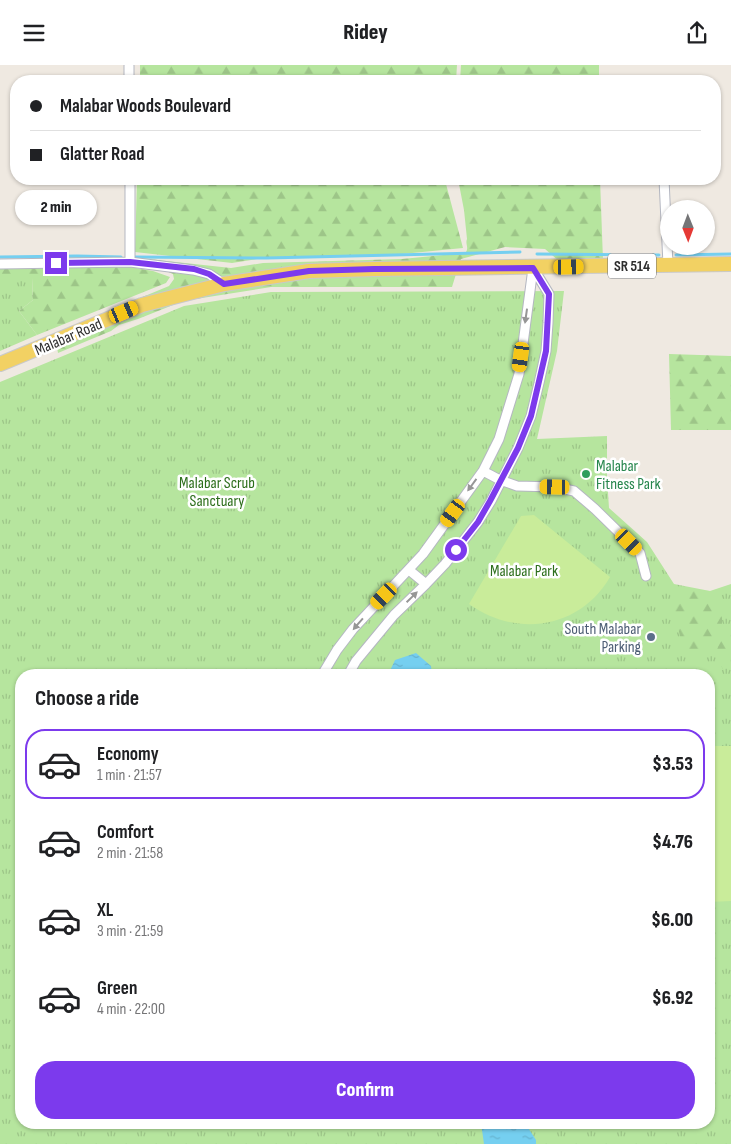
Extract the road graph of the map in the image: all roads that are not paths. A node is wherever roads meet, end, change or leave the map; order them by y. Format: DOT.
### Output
graph roads {
  1 [pos="130,185"];
  2 [pos="664,185"];
  3 [pos="130,262"];
  4 [pos="0,264"];
  5 [pos="668,265"];
  6 [pos="731,265"];
  7 [pos="533,268"];
  8 [pos="224,284"];
  9 [pos="0,365"];
  10 [pos="483,471"];
  11 [pos="500,480"];
  12 [pos="408,570"];
  13 [pos="646,576"];
  14 [pos="426,584"];
  15 [pos="326,669"];
  16 [pos="351,669"];
  1 -- 3 [label="street"];
  2 -- 5 [label="street"];
  3 -- 4 [label="street"];
  3 -- 8 [label="street"];
  5 -- 6 [label="main road, Malabar Road / SR 514"];
  5 -- 7 [label="main road, Malabar Road / SR 514"];
  7 -- 8 [label="main road, Malabar Road / SR 514"];
  7 -- 10 [label="street, one-way"];
  7 -- 11 [label="street"];
  8 -- 9 [label="main road, Malabar Road / SR 514"];
  10 -- 11 [label="street"];
  10 -- 12 [label="street, one-way"];
  11 -- 13 [label="street"];
  11 -- 14 [label="street"];
  12 -- 14 [label="street"];
  12 -- 15 [label="street, one-way"];
  16 -- 14 [label="street, one-way"];
}
